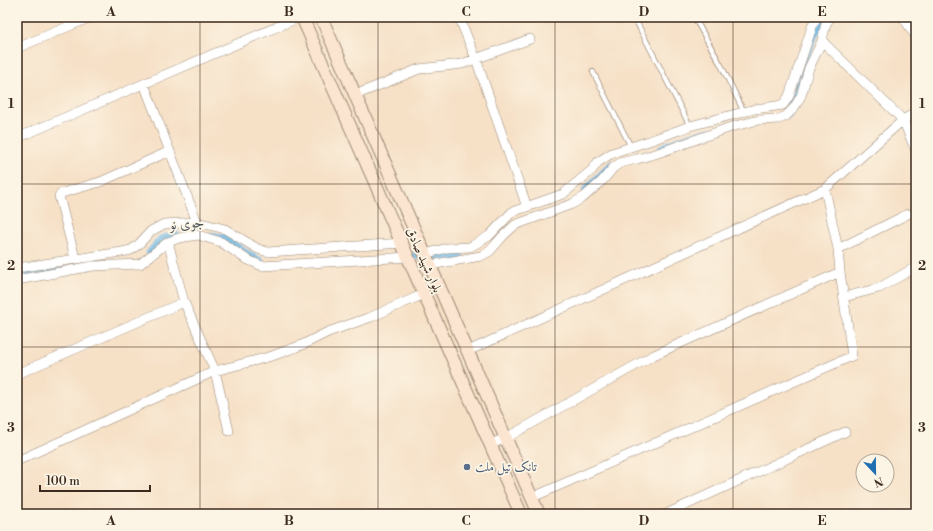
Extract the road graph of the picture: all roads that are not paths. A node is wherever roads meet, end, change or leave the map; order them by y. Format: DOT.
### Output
graph roads {
  1 [pos="91,17"];
  2 [pos="301,17"];
  3 [pos="321,17"];
  4 [pos="459,17"];
  5 [pos="634,17"];
  6 [pos="694,17"];
  7 [pos="831,17"];
  8 [pos="903,17"];
  9 [pos="813,19"];
  10 [pos="916,36"];
  11 [pos="530,39"];
  12 [pos="822,41"];
  13 [pos="17,48"];
  14 [pos="476,59"];
  15 [pos="593,72"];
  16 [pos="144,84"];
  17 [pos="355,95"];
  18 [pos="744,112"];
  19 [pos="916,112"];
  20 [pos="903,120"];
  21 [pos="690,126"];
  22 [pos="17,138"];
  23 [pos="631,147"];
  24 [pos="170,151"];
  25 [pos="916,151"];
  26 [pos="825,189"];
  27 [pos="527,207"];
  28 [pos="908,214"];
  29 [pos="197,222"];
  30 [pos="168,242"];
  31 [pos="402,243"];
  32 [pos="838,249"];
  33 [pos="75,258"];
  34 [pos="408,258"];
  35 [pos="428,259"];
  36 [pos="17,266"];
  37 [pos="916,267"];
  38 [pos="840,272"];
  39 [pos="17,280"];
  40 [pos="424,294"];
  41 [pos="844,297"];
  42 [pos="184,302"];
  43 [pos="468,351"];
  44 [pos="215,371"];
  45 [pos="17,374"];
  46 [pos="230,431"];
  47 [pos="845,432"];
  48 [pos="506,438"];
  49 [pos="491,444"];
  50 [pos="17,461"];
  51 [pos="531,498"];
  52 [pos="521,514"];
  53 [pos="539,514"];
  54 [pos="666,514"];
  1 -- 13 [label="street"];
  2 -- 16 [label="street"];
  2 -- 31 [label="main road, بلوار شهید صادق"];
  3 -- 17 [label="main road, بلوار شهید صادق"];
  4 -- 14 [label="street"];
  5 -- 21 [label="lane"];
  6 -- 18 [label="lane"];
  7 -- 12 [label="street"];
  8 -- 10 [label="street"];
  9 -- 18 [label="street"];
  11 -- 14 [label="street"];
  12 -- 20 [label="street"];
  12 -- 35 [label="street"];
  14 -- 17 [label="street"];
  14 -- 27 [label="street"];
  15 -- 23 [label="lane"];
  16 -- 22 [label="street"];
  16 -- 24 [label="street"];
  17 -- 35 [label="main road, بلوار شهید صادق"];
  18 -- 21 [label="street"];
  19 -- 20 [label="street"];
  20 -- 25 [label="street"];
  20 -- 26 [label="street"];
  21 -- 23 [label="street"];
  23 -- 27 [label="street"];
  24 -- 29 [label="street"];
  24 -- 33 [label="street"];
  26 -- 32 [label="street"];
  26 -- 43 [label="street"];
  27 -- 35 [label="street"];
  28 -- 32 [label="street"];
  29 -- 31 [label="street"];
  29 -- 33 [label="street"];
  30 -- 34 [label="street"];
  30 -- 39 [label="street"];
  30 -- 42 [label="street"];
  31 -- 34 [label="main road, بلوار شهید صادق"];
  32 -- 38 [label="street"];
  33 -- 36 [label="street"];
  34 -- 40 [label="main road, بلوار شهید صادق"];
  35 -- 43 [label="main road, بلوار شهید صادق"];
  37 -- 41 [label="street"];
  38 -- 41 [label="street"];
  38 -- 48 [label="street"];
  40 -- 44 [label="street"];
  40 -- 49 [label="main road, بلوار شهید صادق"];
  41 -- 51 [label="street"];
  42 -- 44 [label="street"];
  42 -- 45 [label="street"];
  43 -- 48 [label="main road, بلوار شهید صادق"];
  44 -- 46 [label="street"];
  44 -- 50 [label="street"];
  47 -- 54 [label="street"];
  48 -- 49 [label="street"];
  48 -- 51 [label="main road, بلوار شهید صادق"];
  49 -- 52 [label="main road, بلوار شهید صادق"];
  51 -- 53 [label="main road, بلوار شهید صادق"];
}
